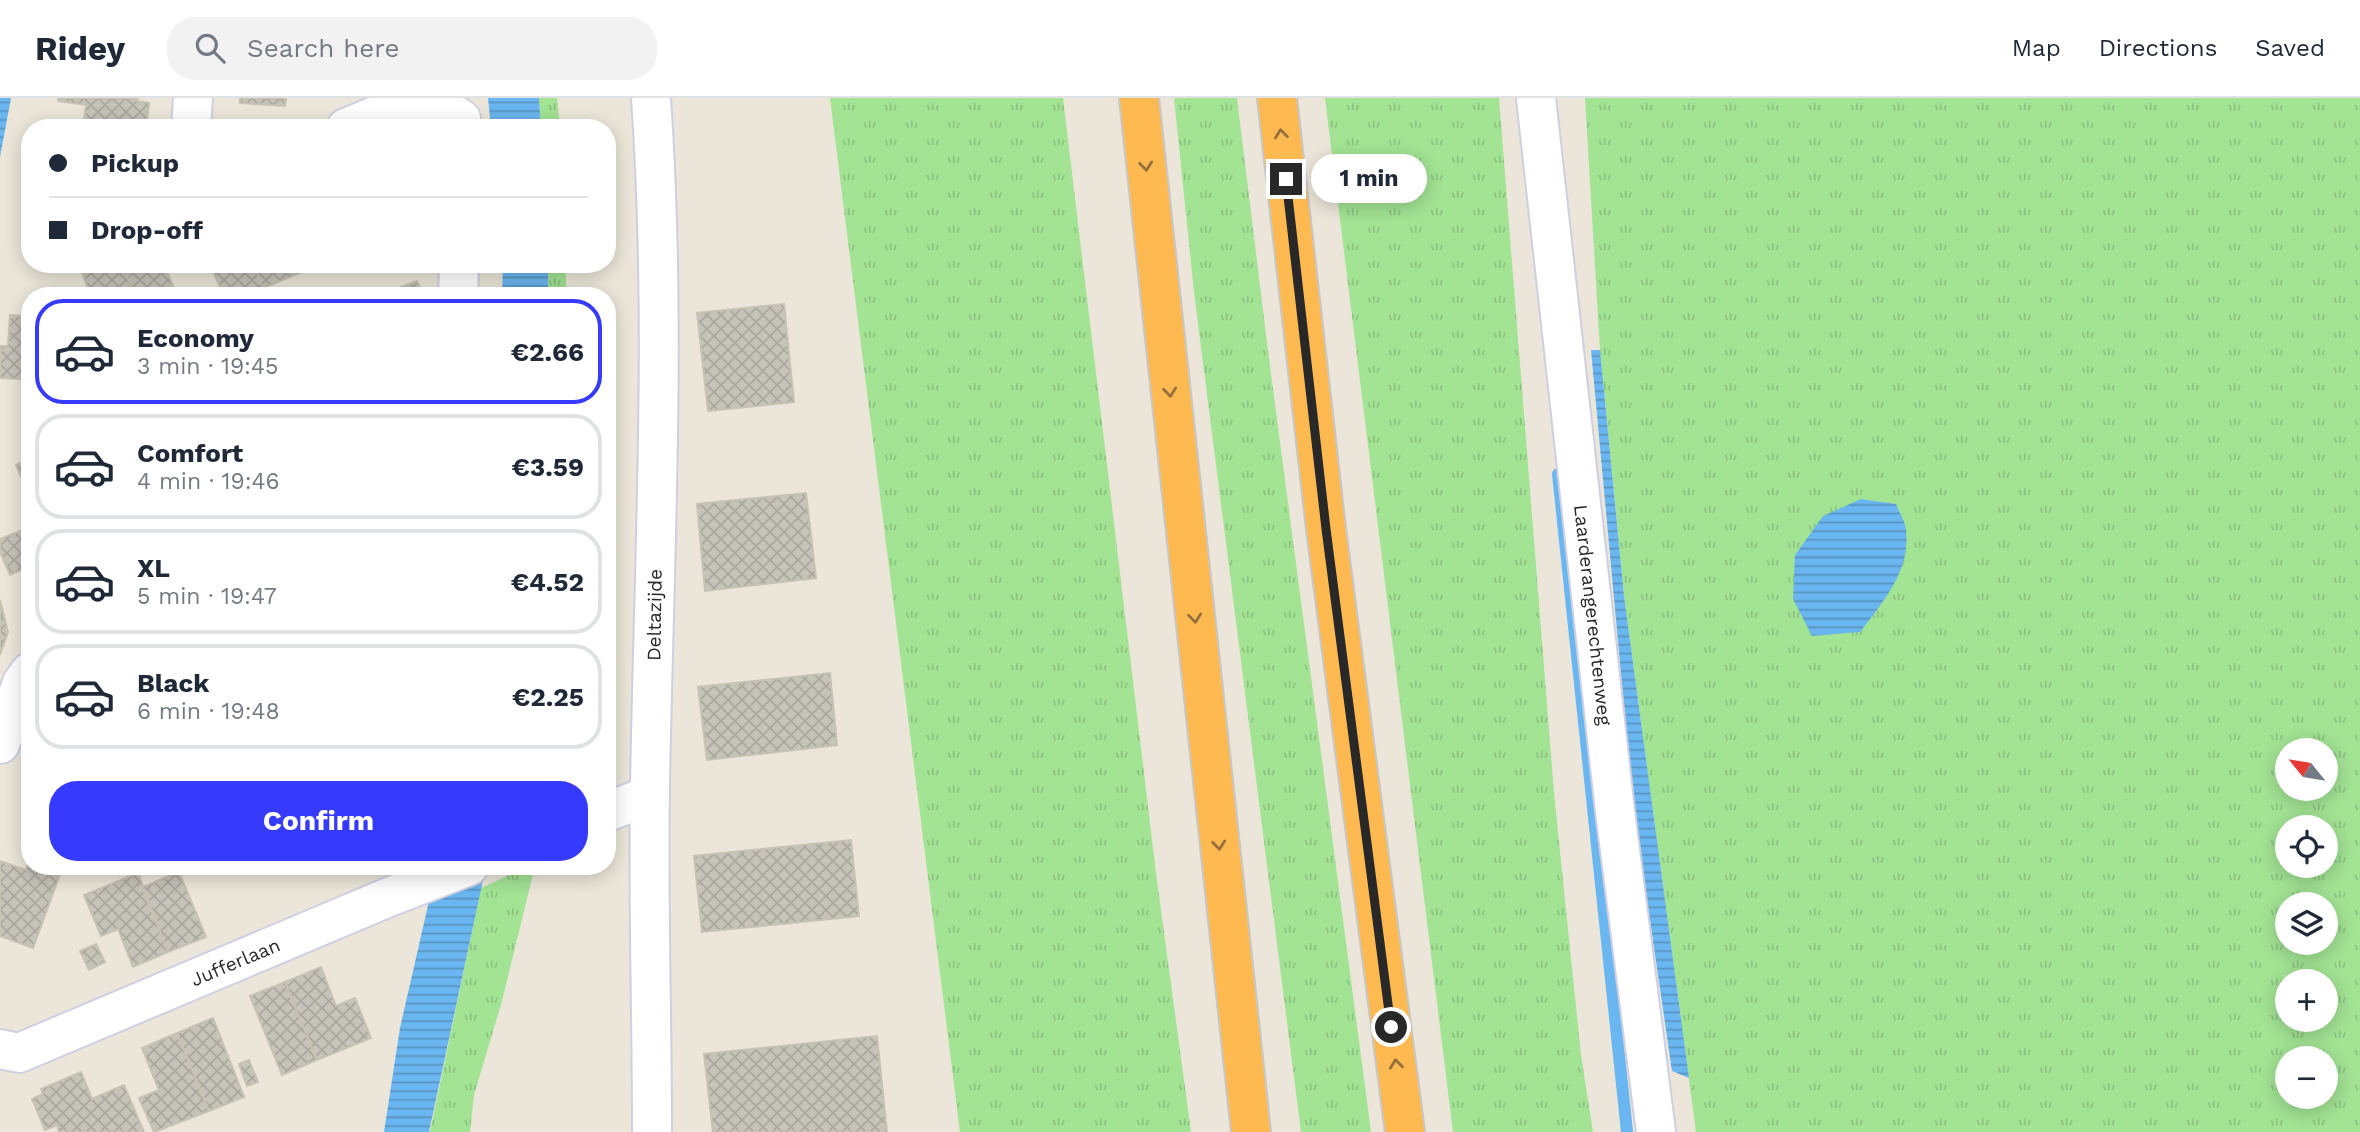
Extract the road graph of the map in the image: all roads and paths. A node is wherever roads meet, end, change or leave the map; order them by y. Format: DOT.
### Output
graph roads {
  1 [pos="193,98"];
  2 [pos="651,98"];
  3 [pos="1139,98"];
  4 [pos="1277,98"];
  5 [pos="1535,98"];
  6 [pos="192,119"];
  7 [pos="368,119"];
  8 [pos="461,119"];
  9 [pos="21,686"];
  10 [pos="0,744"];
  11 [pos="650,795"];
  12 [pos="616,808"];
  13 [pos="445,875"];
  14 [pos="0,1049"];
  15 [pos="652,1132"];
  16 [pos="1251,1132"];
  17 [pos="1405,1132"];
  18 [pos="1656,1132"];
  1 -- 6 [label="street"];
  2 -- 11 [label="street, Deltazijde"];
  3 -- 16 [label="highway, one-way"];
  17 -- 4 [label="highway, one-way"];
  5 -- 18 [label="street, Laarderangerechtenweg"];
  7 -- 8 [label="street"];
  9 -- 10 [label="street"];
  11 -- 12 [label="street"];
  11 -- 15 [label="street, Deltazijde"];
  13 -- 14 [label="street, Jufferlaan"];
}
